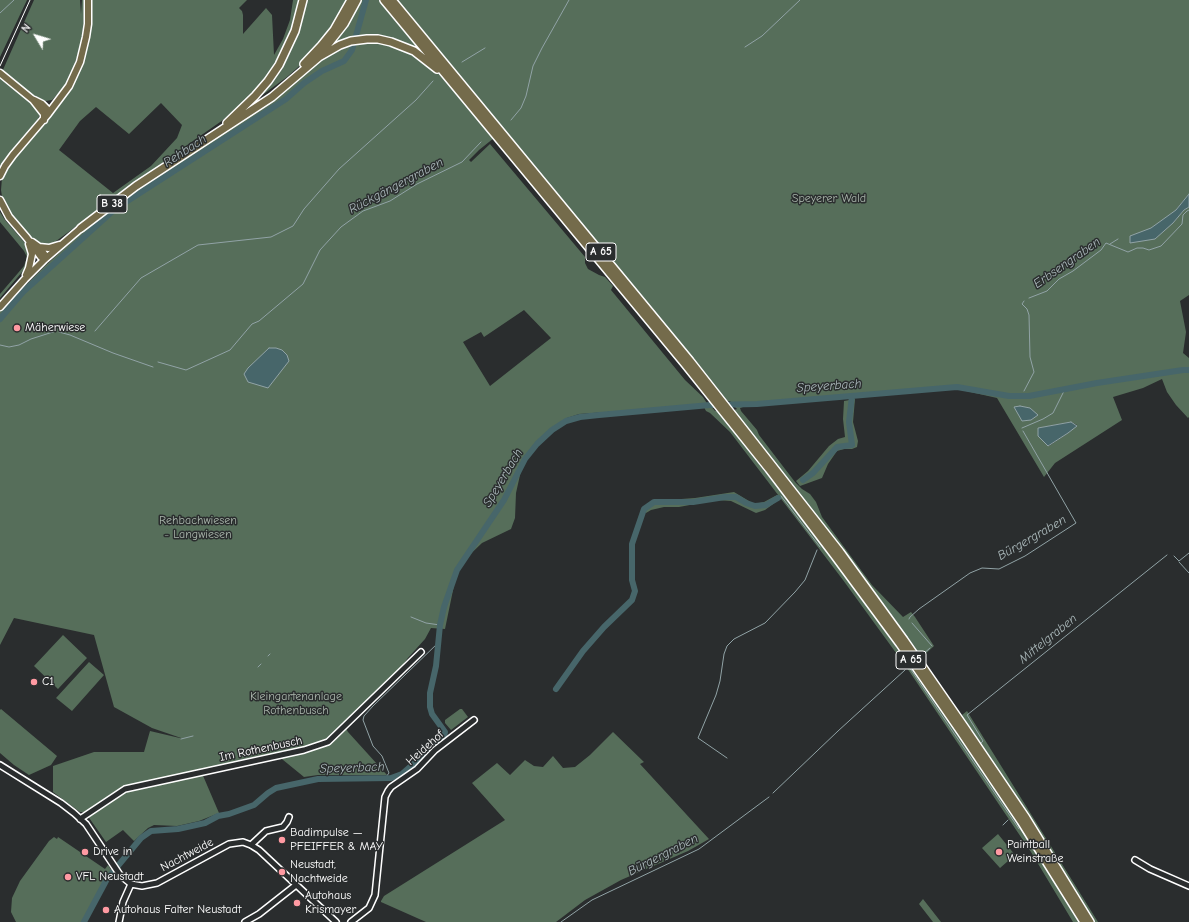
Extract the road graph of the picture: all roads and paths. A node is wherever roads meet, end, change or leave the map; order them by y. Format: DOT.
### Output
graph roads {
  1 [pos="88,0"];
  2 [pos="303,0"];
  3 [pos="351,0"];
  4 [pos="357,0"];
  5 [pos="384,0"];
  6 [pos="392,0"];
  7 [pos="314,61"];
  8 [pos="0,73"];
  9 [pos="455,85"];
  10 [pos="468,96"];
  11 [pos="60,99"];
  12 [pos="32,100"];
  13 [pos="42,104"];
  14 [pos="45,116"];
  15 [pos="227,123"];
  16 [pos="162,169"];
  17 [pos="0,176"];
  18 [pos="0,200"];
  19 [pos="80,228"];
  20 [pos="27,238"];
  21 [pos="60,245"];
  22 [pos="39,247"];
  23 [pos="45,259"];
  24 [pos="25,279"];
  25 [pos="0,307"];
  26 [pos="725,410"];
  27 [pos="421,652"];
  28 [pos="474,720"];
  29 [pos="0,765"];
  30 [pos="290,817"];
  31 [pos="80,819"];
  32 [pos="251,845"];
  33 [pos="1134,860"];
  34 [pos="131,884"];
  35 [pos="296,885"];
  36 [pos="1189,886"];
  37 [pos="120,922"];
  38 [pos="245,922"];
  39 [pos="336,922"];
  40 [pos="351,922"];
  41 [pos="1084,922"];
  42 [pos="1090,922"];
  1 -- 11 [label="main road"];
  2 -- 15 [label="highway"];
  3 -- 15 [label="highway"];
  4 -- 7 [label="highway"];
  5 -- 9 [label="highway, A 65"];
  6 -- 10 [label="highway, A 65"];
  7 -- 9 [label="highway"];
  7 -- 16 [label="highway"];
  8 -- 12 [label="main road"];
  9 -- 10 [label="highway, A 65"];
  10 -- 26 [label="highway, A 65"];
  11 -- 13 [label="main road"];
  11 -- 14 [label="main road"];
  12 -- 13 [label="main road"];
  12 -- 14 [label="main road"];
  13 -- 14 [label="main road"];
  14 -- 17 [label="main road"];
  15 -- 16 [label="highway, B 38"];
  16 -- 19 [label="highway, B 38"];
  18 -- 20 [label="main road, B 38"];
  19 -- 21 [label="main road, B 38"];
  20 -- 22 [label="main road, B 38"];
  20 -- 23 [label="main road, B 38"];
  20 -- 24 [label="main road, B 38"];
  21 -- 22 [label="main road"];
  21 -- 23 [label="main road, B 38"];
  22 -- 23 [label="main road, B 38"];
  23 -- 24 [label="main road, B 38"];
  24 -- 25 [label="main road, B 38"];
  26 -- 41 [label="highway, A 65"];
  26 -- 42 [label="highway, A 65"];
  27 -- 31 [label="street, Im Rothenbusch"];
  28 -- 40 [label="street, Heidehof"];
  29 -- 31 [label="street"];
  30 -- 32 [label="street"];
  31 -- 34 [label="street"];
  32 -- 34 [label="street, Nachtweide"];
  32 -- 35 [label="street"];
  33 -- 36 [label="street"];
  34 -- 37 [label="street"];
  35 -- 38 [label="street"];
  35 -- 39 [label="street"];
}
